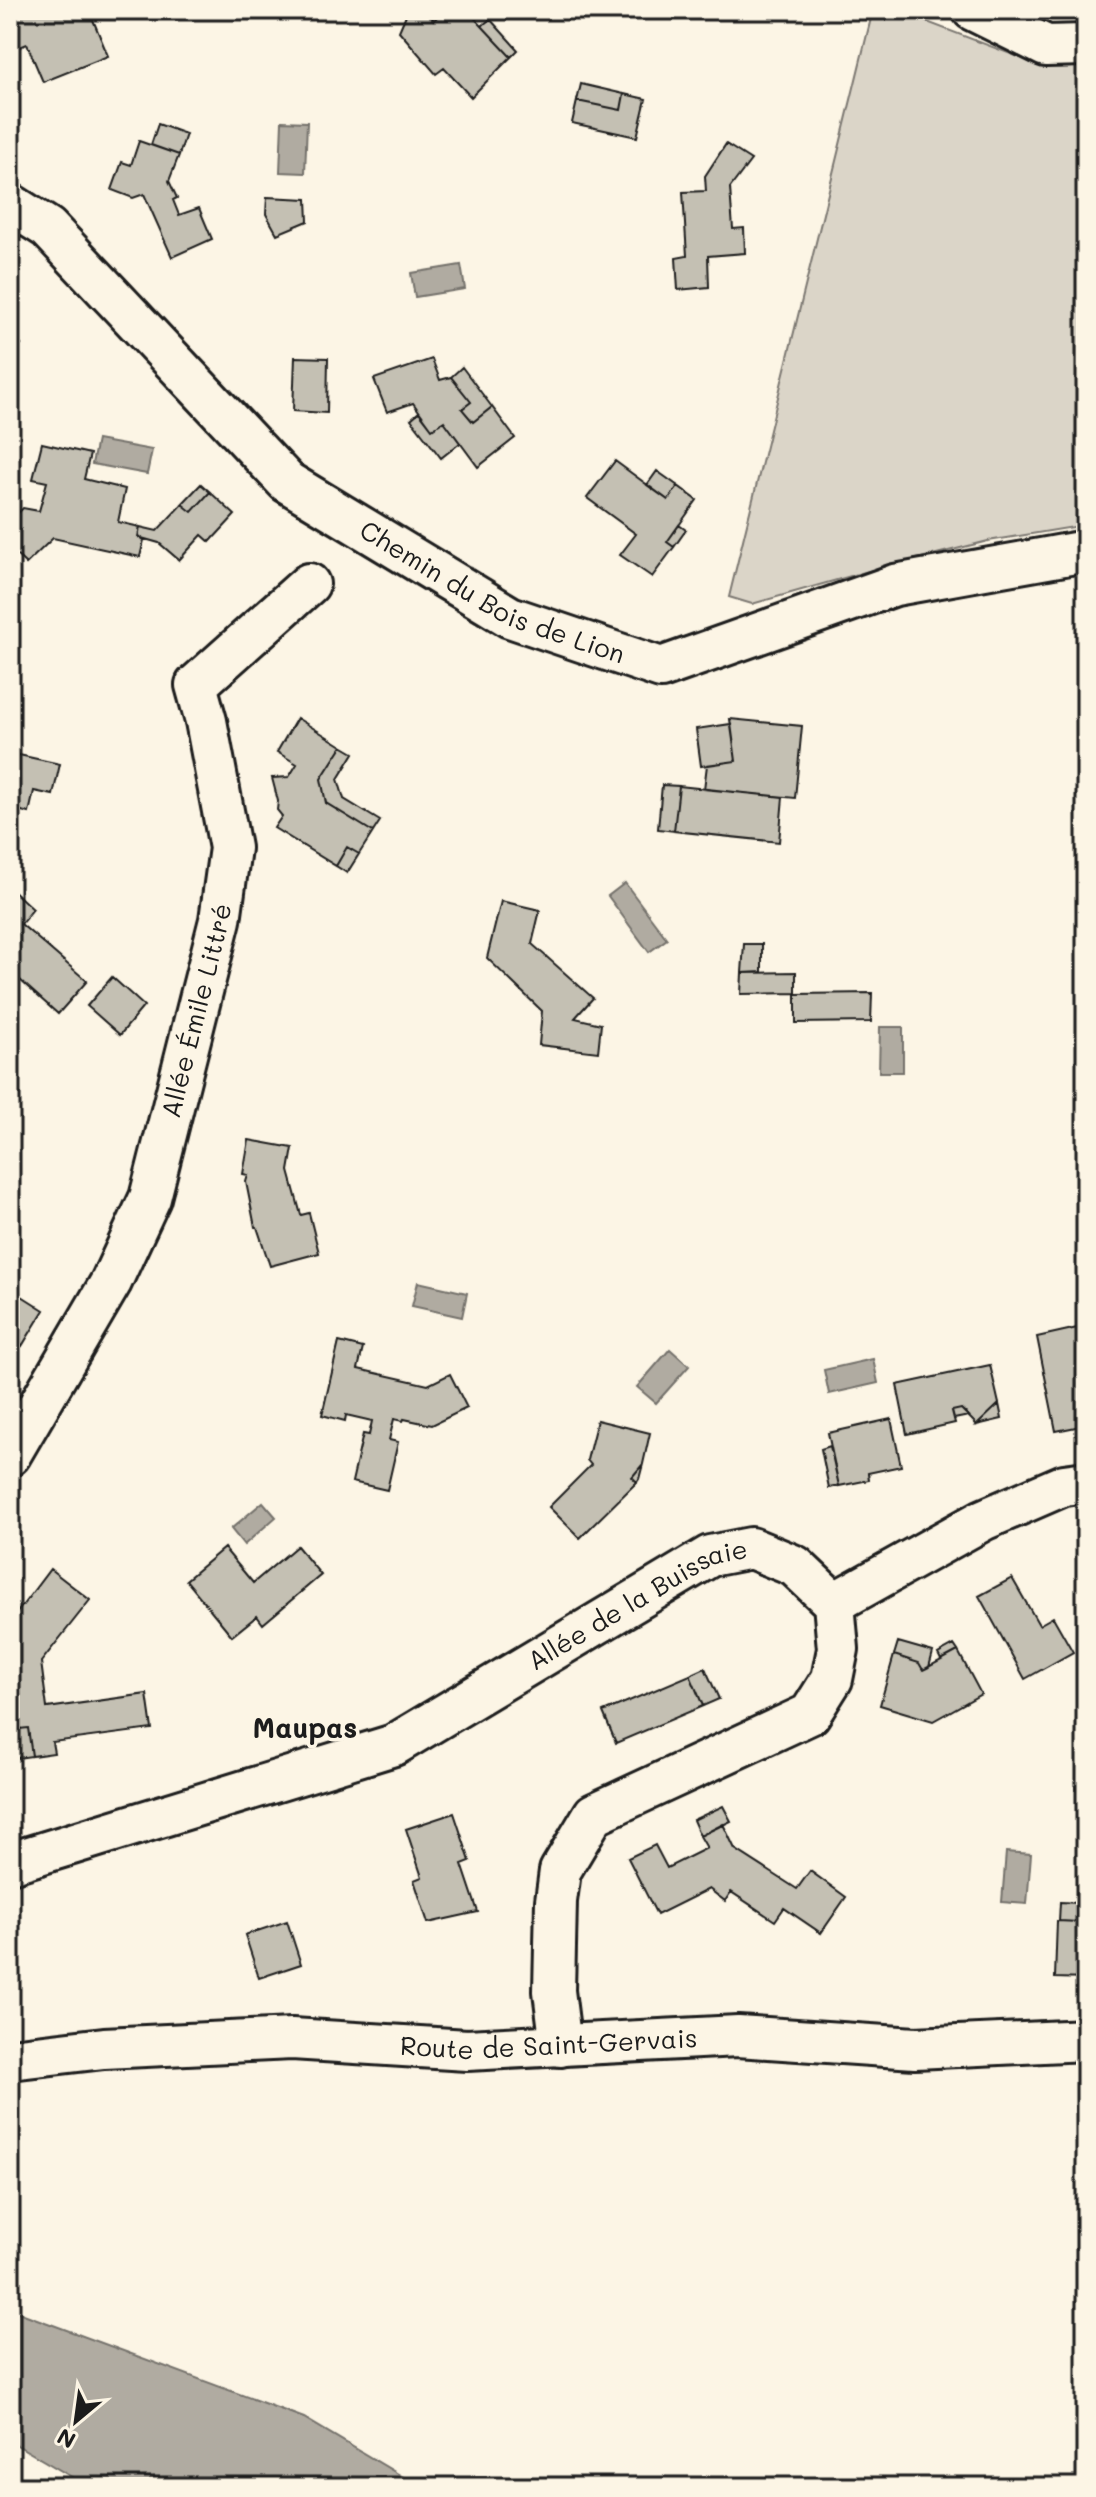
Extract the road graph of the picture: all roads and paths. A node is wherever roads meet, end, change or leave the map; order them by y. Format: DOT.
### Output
graph roads {
  1 [pos="973,10"];
  2 [pos="1086,45"];
  3 [pos="10,204"];
  4 [pos="1086,551"];
  5 [pos="309,584"];
  6 [pos="10,1455"];
  7 [pos="1086,1482"];
  8 [pos="834,1603"];
  9 [pos="10,1863"];
  10 [pos="1086,2040"];
  11 [pos="561,2046"];
  12 [pos="10,2059"];
  1 -- 2 [label="street"];
  3 -- 4 [label="street, Chemin du Bois de Lion"];
  5 -- 6 [label="street, Allée Émile Littré"];
  7 -- 8 [label="street"];
  8 -- 9 [label="street, Allée de la Buissaie"];
  8 -- 11 [label="street"];
  10 -- 11 [label="street, Route de Saint-Gervais"];
  11 -- 12 [label="street, Route de Saint-Gervais"];
}
